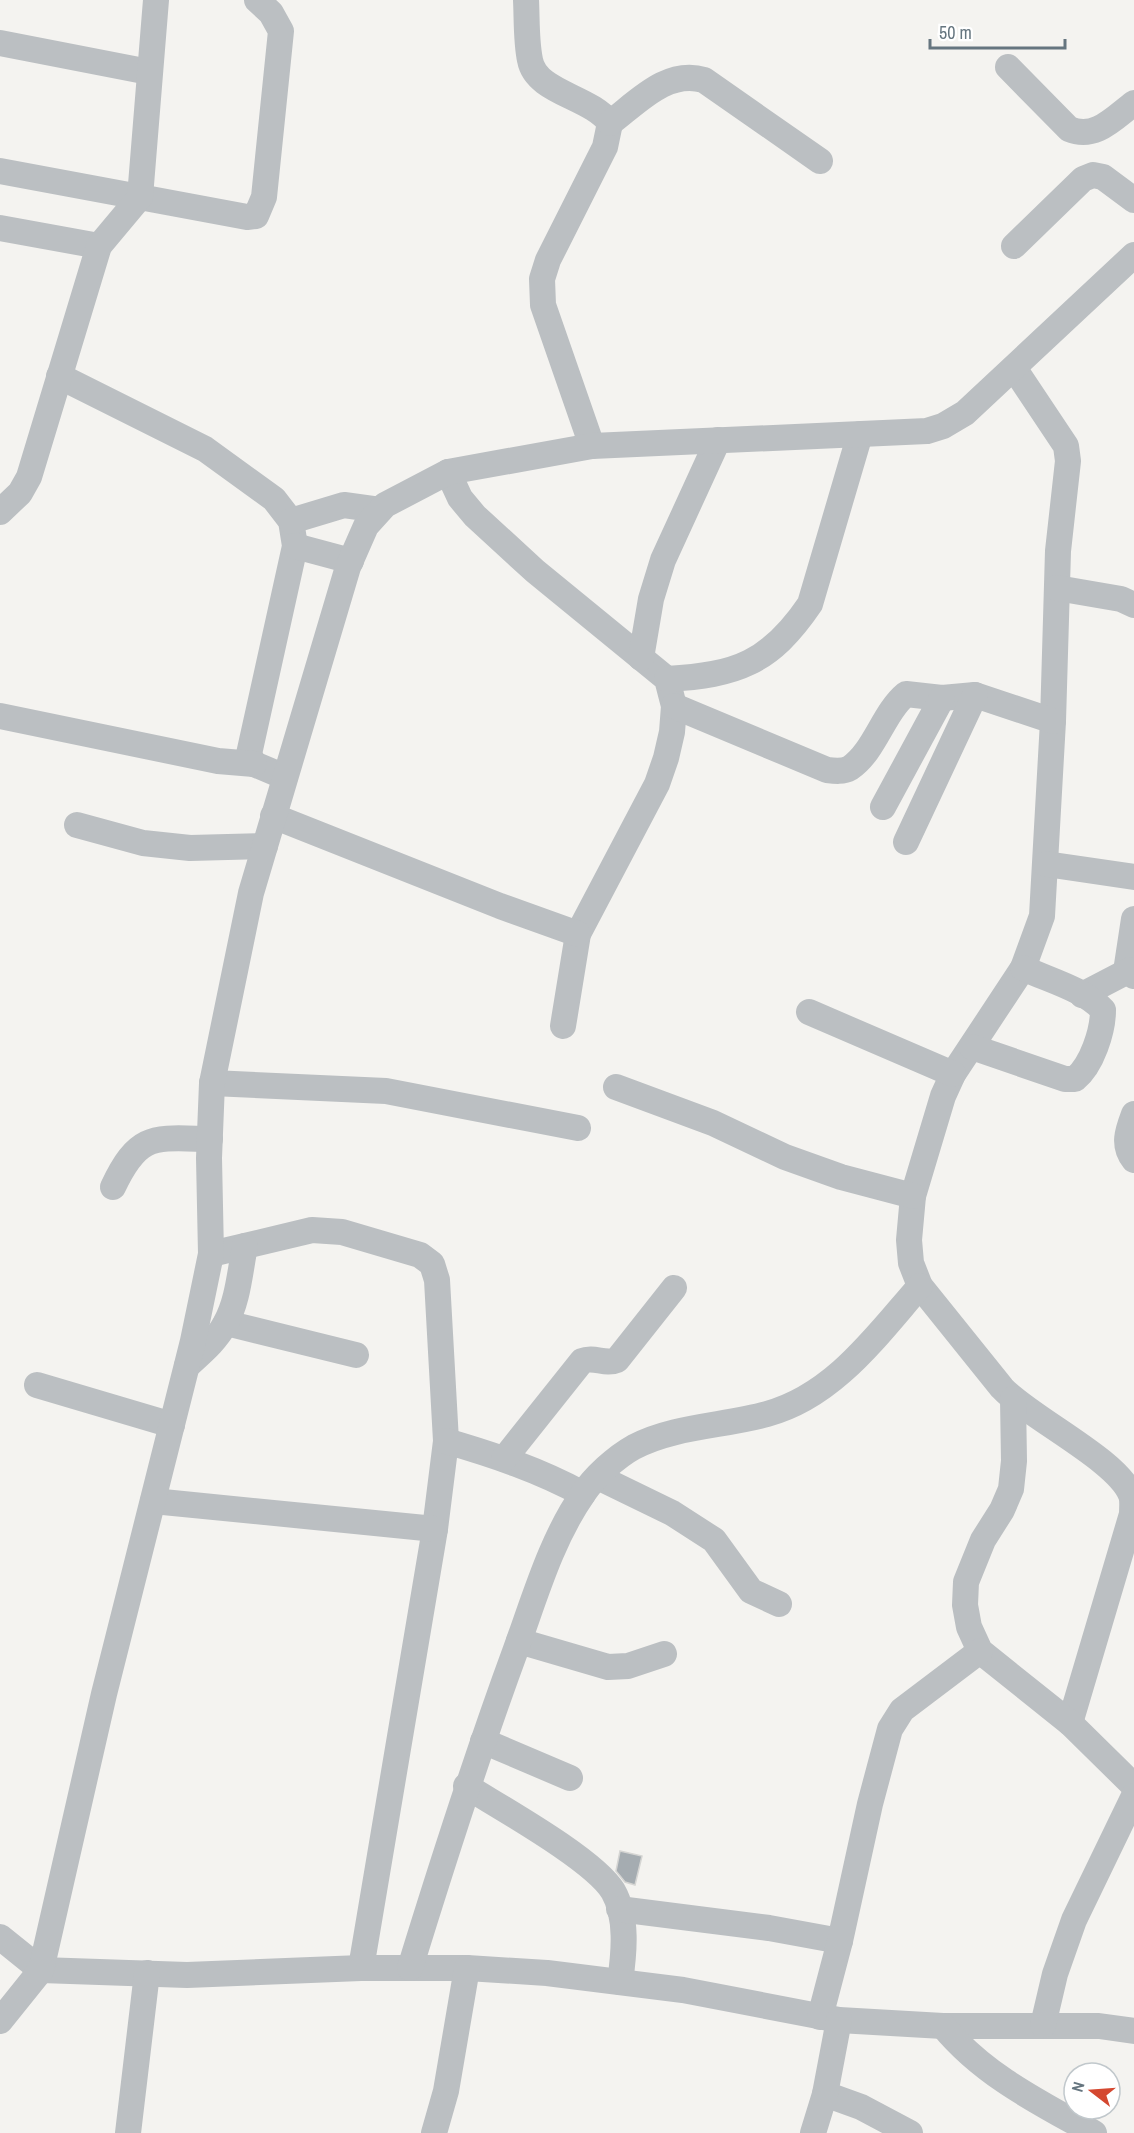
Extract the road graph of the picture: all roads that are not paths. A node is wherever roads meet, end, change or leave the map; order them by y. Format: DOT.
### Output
graph roads {
  1 [pos="156,0"];
  2 [pos="257,0"];
  3 [pos="526,0"];
  4 [pos="0,43"];
  5 [pos="1008,67"];
  6 [pos="149,72"];
  7 [pos="1134,104"];
  8 [pos="610,123"];
  9 [pos="820,161"];
  10 [pos="0,171"];
  11 [pos="140,196"];
  12 [pos="1134,201"];
  13 [pos="0,228"];
  14 [pos="99,246"];
  15 [pos="1014,246"];
  16 [pos="1134,255"];
  17 [pos="1014,368"];
  18 [pos="59,376"];
  19 [pos="860,434"];
  20 [pos="718,440"];
  21 [pos="592,446"];
  22 [pos="448,472"];
  23 [pos="380,510"];
  24 [pos="0,512"];
  25 [pos="291,521"];
  26 [pos="295,546"];
  27 [pos="351,561"];
  28 [pos="1057,588"];
  29 [pos="1134,605"];
  30 [pos="641,658"];
  31 [pos="667,679"];
  32 [pos="975,695"];
  33 [pos="942,698"];
  34 [pos="674,706"];
  35 [pos="0,716"];
  36 [pos="1053,721"];
  37 [pos="254,764"];
  38 [pos="285,777"];
  39 [pos="883,807"];
  40 [pos="273,816"];
  41 [pos="77,825"];
  42 [pos="906,842"];
  43 [pos="265,846"];
  44 [pos="1046,864"];
  45 [pos="1134,877"];
  46 [pos="1134,919"];
  47 [pos="578,934"];
  48 [pos="1023,968"];
  49 [pos="1132,973"];
  50 [pos="1082,995"];
  51 [pos="809,1012"];
  52 [pos="563,1026"];
  53 [pos="972,1047"];
  54 [pos="953,1074"];
  55 [pos="212,1083"];
  56 [pos="616,1087"];
  57 [pos="1134,1114"];
  58 [pos="578,1128"];
  59 [pos="210,1139"];
  60 [pos="1134,1160"];
  61 [pos="113,1187"];
  62 [pos="913,1196"];
  63 [pos="245,1246"];
  64 [pos="211,1254"];
  65 [pos="920,1286"];
  66 [pos="674,1288"];
  67 [pos="226,1323"];
  68 [pos="356,1354"];
  69 [pos="187,1366"];
  70 [pos="38,1385"];
  71 [pos="1013,1399"];
  72 [pos="172,1425"];
  73 [pos="446,1441"];
  74 [pos="504,1458"];
  75 [pos="590,1485"];
  76 [pos="1133,1497"];
  77 [pos="153,1501"];
  78 [pos="435,1529"];
  79 [pos="779,1604"];
  80 [pos="519,1641"];
  81 [pos="980,1651"];
  82 [pos="664,1654"];
  83 [pos="1070,1723"];
  84 [pos="483,1741"];
  85 [pos="570,1778"];
  86 [pos="466,1786"];
  87 [pos="1134,1786"];
  88 [pos="1134,1796"];
  89 [pos="619,1909"];
  90 [pos="0,1937"];
  91 [pos="840,1941"];
  92 [pos="361,1968"];
  93 [pos="410,1968"];
  94 [pos="466,1968"];
  95 [pos="41,1970"];
  96 [pos="147,1973"];
  97 [pos="620,1983"];
  98 [pos="829,2018"];
  99 [pos="0,2021"];
  100 [pos="1043,2025"];
  101 [pos="943,2026"];
  102 [pos="1134,2031"];
  103 [pos="825,2094"];
  104 [pos="128,2133"];
  105 [pos="434,2133"];
  106 [pos="813,2133"];
  107 [pos="910,2133"];
  108 [pos="1094,2133"];
  1 -- 6 [label="street"];
  2 -- 11 [label="street"];
  3 -- 8 [label="street"];
  4 -- 6 [label="street"];
  5 -- 7 [label="street"];
  6 -- 11 [label="street"];
  8 -- 9 [label="street"];
  8 -- 21 [label="street"];
  10 -- 11 [label="street"];
  11 -- 14 [label="street"];
  12 -- 15 [label="street"];
  13 -- 14 [label="street"];
  14 -- 18 [label="street"];
  16 -- 17 [label="street"];
  17 -- 19 [label="street"];
  17 -- 28 [label="street"];
  18 -- 24 [label="street"];
  18 -- 25 [label="street"];
  19 -- 20 [label="street"];
  19 -- 31 [label="street"];
  20 -- 21 [label="street"];
  20 -- 30 [label="street"];
  21 -- 22 [label="street"];
  22 -- 23 [label="street"];
  22 -- 30 [label="street"];
  23 -- 25 [label="street"];
  23 -- 27 [label="street"];
  25 -- 26 [label="street"];
  26 -- 27 [label="street"];
  26 -- 37 [label="street"];
  27 -- 38 [label="street"];
  28 -- 29 [label="street"];
  28 -- 36 [label="street"];
  30 -- 31 [label="street"];
  31 -- 34 [label="street"];
  32 -- 33 [label="street"];
  32 -- 36 [label="street"];
  32 -- 42 [label="street"];
  33 -- 34 [label="street"];
  33 -- 39 [label="street"];
  34 -- 47 [label="street"];
  35 -- 37 [label="street"];
  36 -- 44 [label="street"];
  37 -- 38 [label="street"];
  38 -- 40 [label="street"];
  40 -- 43 [label="street"];
  40 -- 47 [label="street"];
  41 -- 43 [label="street"];
  43 -- 55 [label="street"];
  44 -- 45 [label="street"];
  44 -- 48 [label="street"];
  46 -- 49 [label="street"];
  47 -- 52 [label="street"];
  48 -- 50 [label="street"];
  48 -- 53 [label="street"];
  49 -- 50 [label="street"];
  50 -- 53 [label="street"];
  51 -- 54 [label="street"];
  53 -- 54 [label="street"];
  54 -- 62 [label="street"];
  55 -- 58 [label="street"];
  55 -- 59 [label="street"];
  56 -- 62 [label="street"];
  57 -- 60 [label="street"];
  59 -- 61 [label="street"];
  59 -- 64 [label="street"];
  62 -- 65 [label="street"];
  63 -- 64 [label="street"];
  63 -- 67 [label="street"];
  63 -- 73 [label="street"];
  64 -- 69 [label="street"];
  65 -- 71 [label="street"];
  65 -- 75 [label="street"];
  66 -- 74 [label="street"];
  67 -- 68 [label="street"];
  67 -- 69 [label="street"];
  69 -- 72 [label="street"];
  70 -- 72 [label="street"];
  71 -- 76 [label="street"];
  71 -- 81 [label="street"];
  72 -- 77 [label="street"];
  73 -- 74 [label="street"];
  73 -- 78 [label="street"];
  74 -- 75 [label="street"];
  75 -- 79 [label="street"];
  75 -- 80 [label="street"];
  76 -- 83 [label="street"];
  77 -- 78 [label="street"];
  77 -- 95 [label="street"];
  78 -- 92 [label="street"];
  80 -- 82 [label="street"];
  80 -- 84 [label="street"];
  81 -- 83 [label="street"];
  81 -- 91 [label="street"];
  83 -- 87 [label="street"];
  84 -- 85 [label="street"];
  84 -- 86 [label="street"];
  86 -- 89 [label="street"];
  86 -- 93 [label="street"];
  88 -- 100 [label="street"];
  89 -- 91 [label="street"];
  89 -- 97 [label="street"];
  90 -- 95 [label="street"];
  91 -- 98 [label="street"];
  92 -- 93 [label="street"];
  92 -- 96 [label="street"];
  93 -- 94 [label="street"];
  94 -- 97 [label="street"];
  94 -- 105 [label="street"];
  95 -- 96 [label="street"];
  95 -- 99 [label="street"];
  96 -- 104 [label="street"];
  97 -- 98 [label="street"];
  98 -- 101 [label="street"];
  98 -- 103 [label="street"];
  100 -- 101 [label="street"];
  100 -- 102 [label="street"];
  101 -- 108 [label="street"];
  103 -- 106 [label="street"];
  103 -- 107 [label="street"];
}
